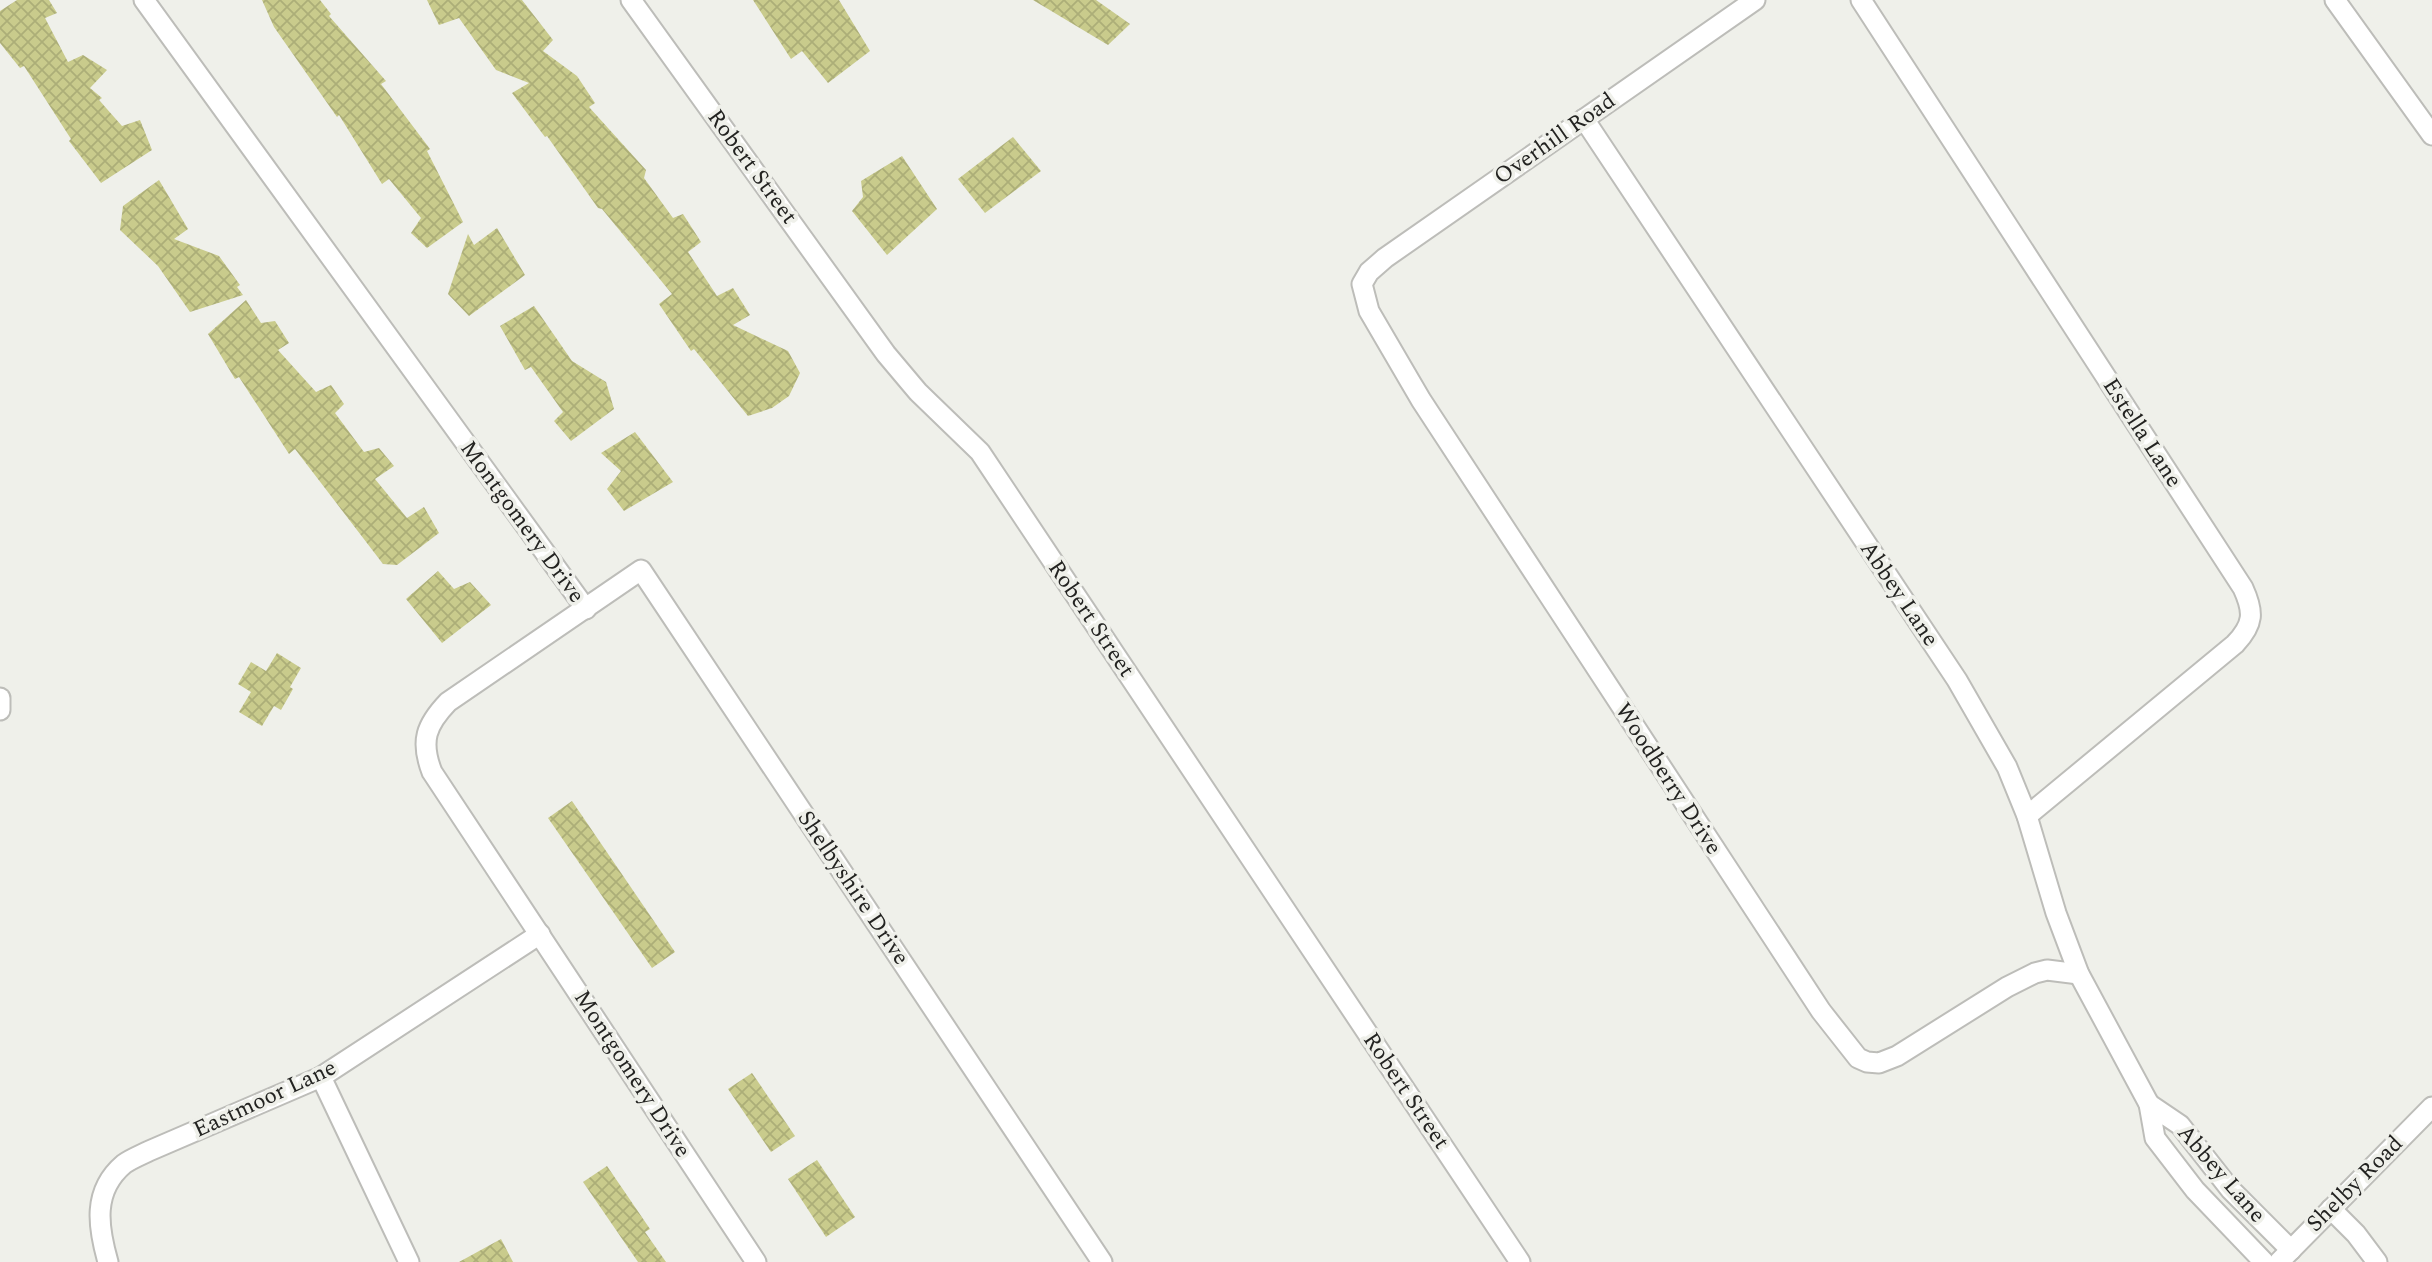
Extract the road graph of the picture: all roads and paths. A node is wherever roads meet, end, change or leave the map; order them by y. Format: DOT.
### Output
graph roads {
  1 [pos="144,0"];
  2 [pos="631,0"];
  3 [pos="1755,0"];
  4 [pos="1861,0"];
  5 [pos="2335,0"];
  6 [pos="1584,119"];
  7 [pos="2432,135"];
  8 [pos="1362,284"];
  9 [pos="586,609"];
  10 [pos="0,698"];
  11 [pos="0,710"];
  12 [pos="2027,816"];
  13 [pos="540,934"];
  14 [pos="2079,974"];
  15 [pos="321,1077"];
  16 [pos="2148,1104"];
  17 [pos="2432,1107"];
  18 [pos="2331,1209"];
  19 [pos="2285,1256"];
  20 [pos="108,1262"];
  21 [pos="409,1262"];
  22 [pos="756,1262"];
  23 [pos="1102,1262"];
  24 [pos="1520,1262"];
  25 [pos="2264,1262"];
  26 [pos="2377,1262"];
  1 -- 9 [label="street, Montgomery Drive"];
  2 -- 24 [label="street, Robert Street"];
  3 -- 6 [label="street, Overhill Road"];
  4 -- 12 [label="street, Estella Lane"];
  5 -- 7 [label="street"];
  6 -- 8 [label="street, Overhill Road"];
  6 -- 12 [label="street, Abbey Lane"];
  8 -- 14 [label="street, Woodberry Drive"];
  9 -- 13 [label="street, Montgomery Drive"];
  9 -- 23 [label="street, Shelbyshire Drive"];
  10 -- 11 [label="street"];
  12 -- 14 [label="street, Abbey Lane"];
  13 -- 15 [label="street, Eastmoor Lane"];
  13 -- 22 [label="street, Montgomery Drive"];
  14 -- 16 [label="street, Abbey Lane"];
  15 -- 20 [label="street, Eastmoor Lane"];
  15 -- 21 [label="street"];
  16 -- 19 [label="street, Abbey Lane"];
  16 -- 25 [label="street, Abbey Lane"];
  17 -- 18 [label="street, Shelby Road"];
  18 -- 19 [label="street, Shelby Road"];
  18 -- 26 [label="street"];
}
